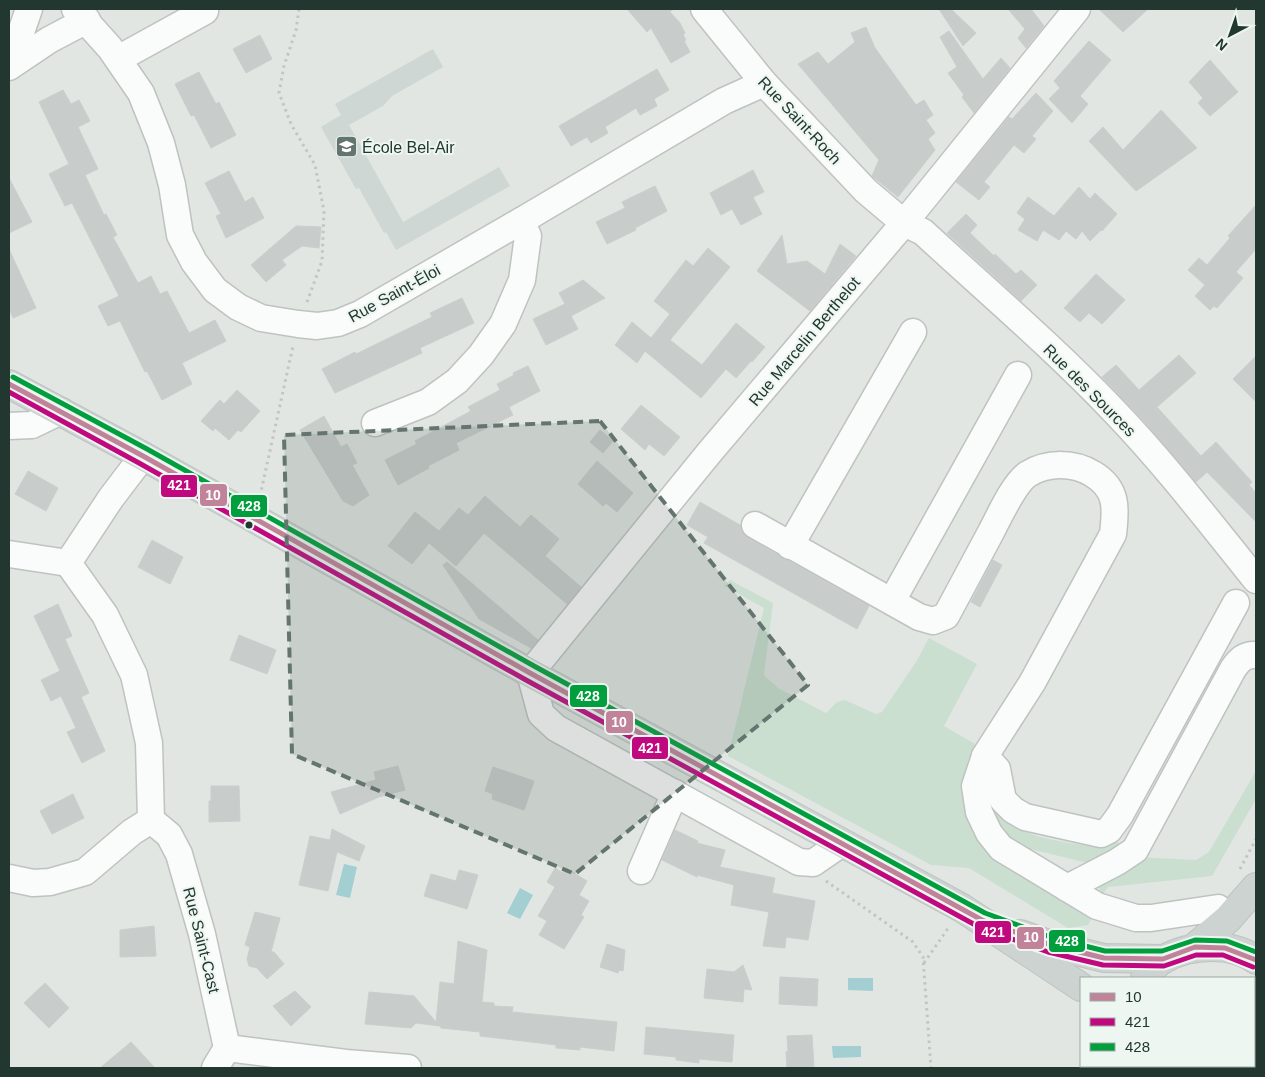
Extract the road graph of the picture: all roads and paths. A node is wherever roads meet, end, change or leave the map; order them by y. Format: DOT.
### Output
graph roads {
  1 [pos="29,9"];
  2 [pos="299,9"];
  3 [pos="704,9"];
  4 [pos="205,11"];
  5 [pos="1070,11"];
  6 [pos="81,14"];
  7 [pos="118,59"];
  8 [pos="9,67"];
  9 [pos="764,83"];
  10 [pos="521,222"];
  11 [pos="904,223"];
  12 [pos="298,324"];
  13 [pos="913,332"];
  14 [pos="1018,375"];
  15 [pos="9,384"];
  16 [pos="61,411"];
  17 [pos="375,423"];
  18 [pos="9,426"];
  19 [pos="143,456"];
  20 [pos="255,519"];
  21 [pos="755,526"];
  22 [pos="790,546"];
  23 [pos="9,554"];
  24 [pos="68,563"];
  25 [pos="1256,580"];
  26 [pos="892,601"];
  27 [pos="1236,603"];
  28 [pos="1256,655"];
  29 [pos="530,672"];
  30 [pos="985,756"];
  31 [pos="675,794"];
  32 [pos="151,820"];
  33 [pos="842,843"];
  34 [pos="799,862"];
  35 [pos="641,871"];
  36 [pos="9,878"];
  37 [pos="1256,887"];
  38 [pos="1067,888"];
  39 [pos="972,914"];
  40 [pos="1228,919"];
  41 [pos="1195,947"];
  42 [pos="1256,960"];
  43 [pos="924,963"];
  44 [pos="1154,969"];
  45 [pos="1080,986"];
  46 [pos="221,1058"];
  47 [pos="346,1066"];
  48 [pos="408,1068"];
  49 [pos="931,1068"];
  1 -- 8 [label="street"];
  2 -- 12 [label="path"];
  3 -- 9 [label="street, Rue Saint-Roch"];
  4 -- 7 [label="street"];
  5 -- 11 [label="street, Rue Marcelin Berthelot"];
  6 -- 7 [label="street, Rue Saint-Éloi"];
  6 -- 8 [label="street"];
  7 -- 12 [label="street, Rue Saint-Éloi"];
  9 -- 10 [label="street, Rue Saint-Éloi"];
  9 -- 11 [label="street, Rue Saint-Roch"];
  10 -- 12 [label="street, Rue Saint-Éloi"];
  10 -- 17 [label="street"];
  11 -- 25 [label="street, Rue des Sources"];
  11 -- 29 [label="street, Rue Marcelin Berthelot"];
  12 -- 20 [label="path"];
  13 -- 22 [label="street"];
  14 -- 26 [label="street"];
  15 -- 16 [label="main road"];
  16 -- 18 [label="street"];
  16 -- 19 [label="main road"];
  19 -- 20 [label="main road"];
  19 -- 24 [label="street"];
  20 -- 29 [label="main road"];
  21 -- 22 [label="street"];
  22 -- 26 [label="street"];
  23 -- 24 [label="street"];
  24 -- 32 [label="street"];
  26 -- 30 [label="street"];
  27 -- 30 [label="street"];
  28 -- 38 [label="street"];
  29 -- 31 [label="street"];
  29 -- 33 [label="main road"];
  30 -- 38 [label="street"];
  31 -- 34 [label="street"];
  31 -- 35 [label="street"];
  32 -- 36 [label="street"];
  32 -- 46 [label="street, Rue Saint-Cast"];
  33 -- 34 [label="street"];
  33 -- 39 [label="main road"];
  34 -- 43 [label="path"];
  37 -- 40 [label="main road"];
  38 -- 40 [label="street"];
  39 -- 43 [label="path"];
  39 -- 44 [label="main road"];
  39 -- 45 [label="main road"];
  40 -- 41 [label="main road"];
  41 -- 42 [label="main road"];
  41 -- 44 [label="main road"];
  43 -- 49 [label="path"];
  46 -- 47 [label="street"];
  47 -- 48 [label="street"];
}
